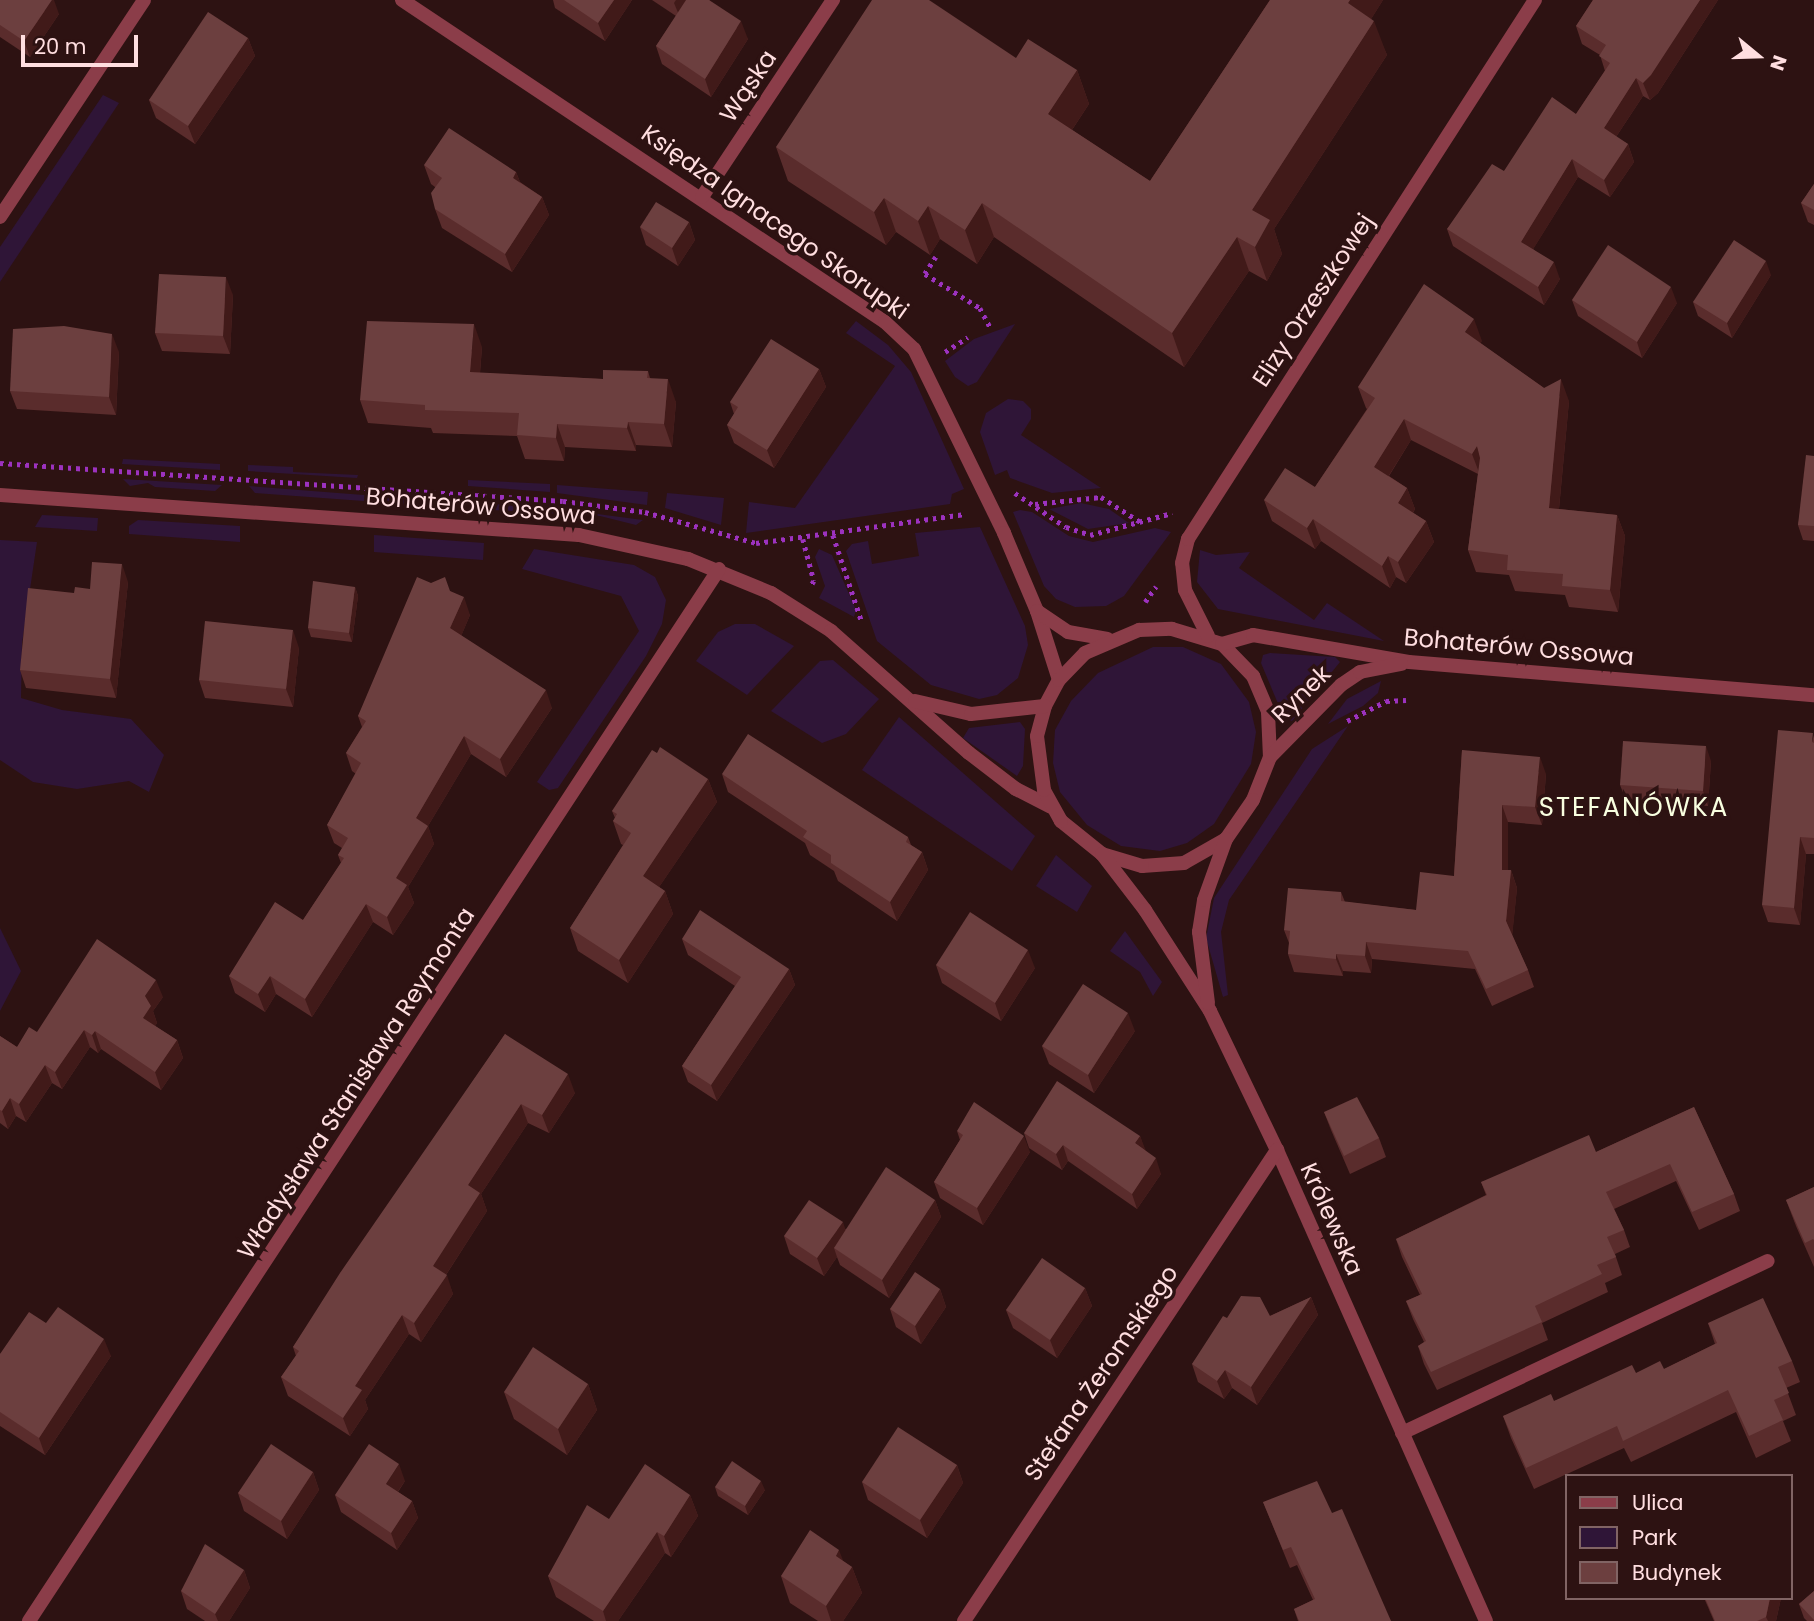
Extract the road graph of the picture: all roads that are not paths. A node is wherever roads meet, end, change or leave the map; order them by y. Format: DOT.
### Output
graph roads {
  1 [pos="144,0"];
  2 [pos="402,0"];
  3 [pos="833,0"];
  4 [pos="1535,0"];
  5 [pos="702,197"];
  6 [pos="0,216"];
  7 [pos="0,495"];
  8 [pos="719,569"];
  9 [pos="1037,611"];
  10 [pos="1208,636"];
  11 [pos="1107,639"];
  12 [pos="1222,644"];
  13 [pos="1409,662"];
  14 [pos="1059,680"];
  15 [pos="1814,695"];
  16 [pos="913,701"];
  17 [pos="1045,706"];
  18 [pos="1270,757"];
  19 [pos="1051,807"];
  20 [pos="1226,839"];
  21 [pos="1102,854"];
  22 [pos="1210,1011"];
  23 [pos="1276,1150"];
  24 [pos="1768,1261"];
  25 [pos="1402,1433"];
  26 [pos="29,1621"];
  27 [pos="964,1621"];
  28 [pos="1486,1621"];
  1 -- 6 [label="street"];
  2 -- 5 [label="street, Księdza Ignacego Skorupki"];
  3 -- 5 [label="street, Wąska"];
  4 -- 10 [label="street, Elizy Orzeszkowej"];
  5 -- 9 [label="street, Księdza Ignacego Skorupki"];
  7 -- 8 [label="street, Bohaterów Ossowa"];
  8 -- 16 [label="street, Bohaterów Ossowa"];
  8 -- 26 [label="street, Władysława Stanisława Reymonta"];
  9 -- 11 [label="street"];
  9 -- 14 [label="street, Księdza Ignacego Skorupki"];
  10 -- 11 [label="street"];
  10 -- 12 [label="street"];
  11 -- 14 [label="street"];
  12 -- 13 [label="street, Bohaterów Ossowa"];
  12 -- 18 [label="street"];
  13 -- 15 [label="street, Bohaterów Ossowa"];
  13 -- 18 [label="street, Rynek"];
  14 -- 17 [label="street"];
  16 -- 17 [label="street, Bohaterów Ossowa"];
  16 -- 19 [label="street, Bohaterów Ossowa"];
  17 -- 19 [label="street"];
  18 -- 20 [label="street"];
  19 -- 21 [label="street"];
  20 -- 21 [label="street"];
  20 -- 22 [label="street"];
  21 -- 22 [label="street, Królewska"];
  22 -- 23 [label="street, Królewska"];
  23 -- 25 [label="street, Królewska"];
  23 -- 27 [label="street, Stefana Żeromskiego"];
  24 -- 25 [label="street"];
  25 -- 28 [label="street, Królewska"];
}
